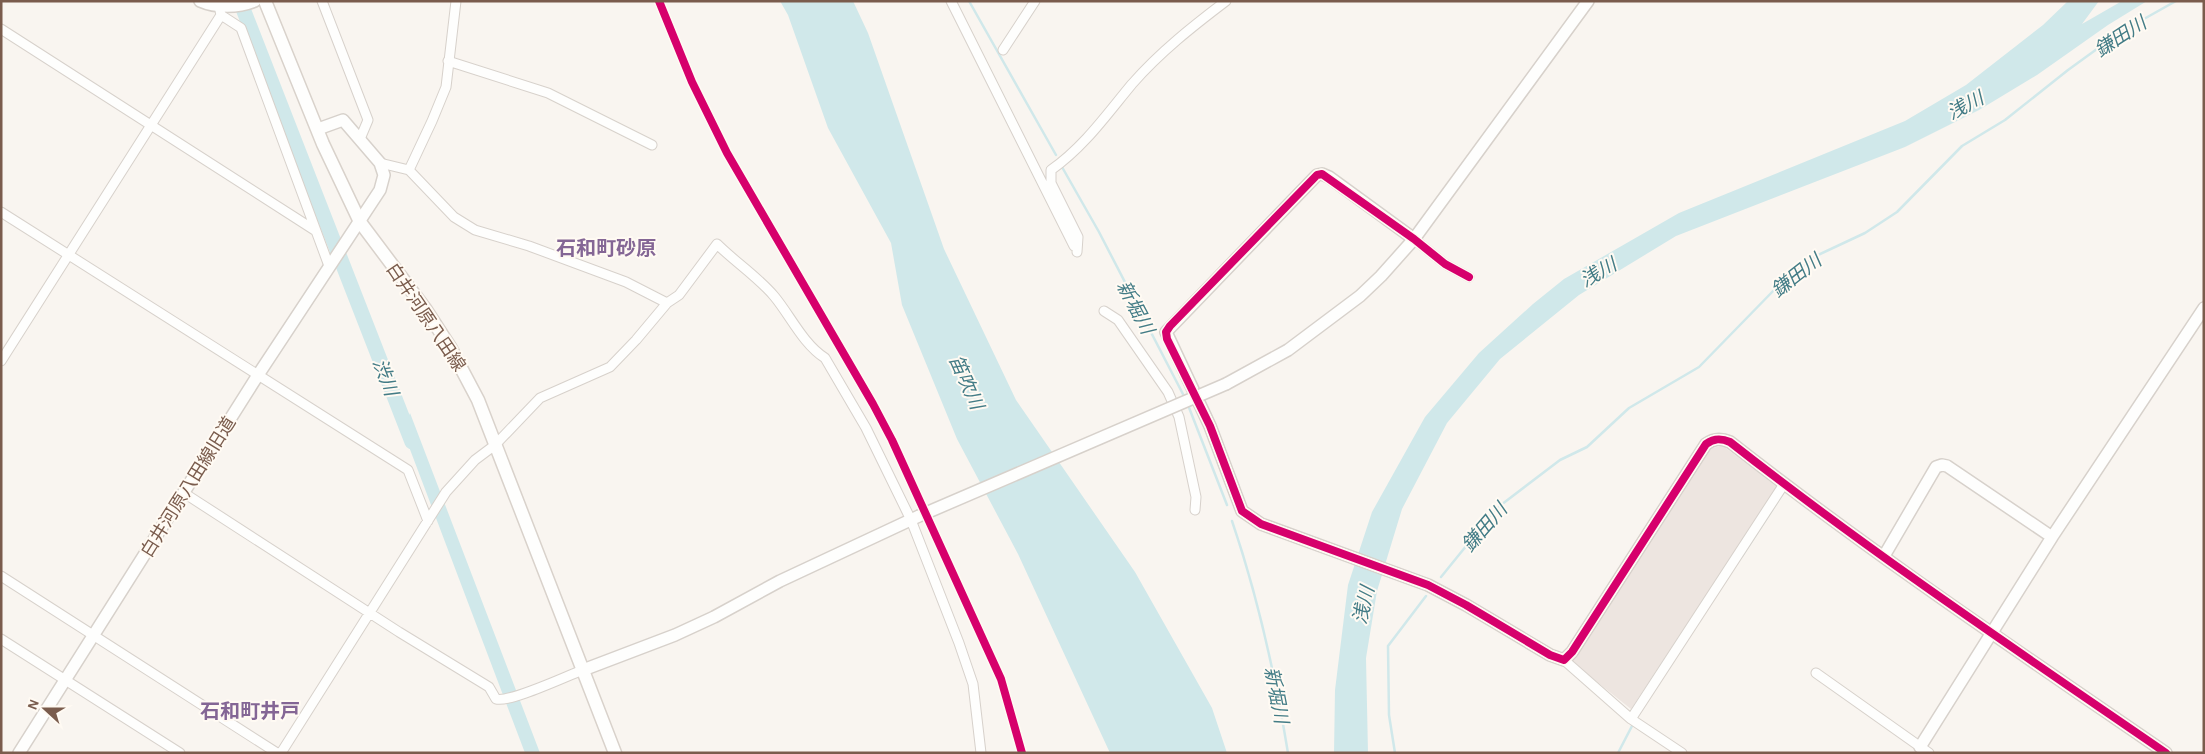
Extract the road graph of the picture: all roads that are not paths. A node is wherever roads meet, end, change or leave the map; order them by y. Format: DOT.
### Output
graph roads {
  1 [pos="200,1"];
  2 [pos="265,1"];
  3 [pos="322,1"];
  4 [pos="456,1"];
  5 [pos="950,1"];
  6 [pos="1035,1"];
  7 [pos="1226,1"];
  8 [pos="1588,1"];
  9 [pos="252,2"];
  10 [pos="222,9"];
  11 [pos="1,29"];
  12 [pos="1003,50"];
  13 [pos="448,61"];
  14 [pos="151,126"];
  15 [pos="318,130"];
  16 [pos="360,139"];
  17 [pos="652,145"];
  18 [pos="380,163"];
  19 [pos="409,170"];
  20 [pos="1,212"];
  21 [pos="360,222"];
  22 [pos="316,232"];
  23 [pos="1414,238"];
  24 [pos="69,254"];
  25 [pos="330,264"];
  26 [pos="1469,277"];
  27 [pos="667,303"];
  28 [pos="2204,308"];
  29 [pos="1104,311"];
  30 [pos="1,361"];
  31 [pos="258,375"];
  32 [pos="495,445"];
  33 [pos="1784,484"];
  34 [pos="184,493"];
  35 [pos="1195,510"];
  36 [pos="430,517"];
  37 [pos="915,518"];
  38 [pos="2052,537"];
  39 [pos="1884,556"];
  40 [pos="1,576"];
  41 [pos="369,612"];
  42 [pos="1993,634"];
  43 [pos="93,635"];
  44 [pos="1,639"];
  45 [pos="1564,660"];
  46 [pos="583,670"];
  47 [pos="1816,673"];
  48 [pos="65,680"];
  49 [pos="1631,719"];
  50 [pos="1922,751"];
  51 [pos="18,753"];
  52 [pos="180,753"];
  53 [pos="277,753"];
  54 [pos="281,753"];
  55 [pos="615,753"];
  56 [pos="981,753"];
  57 [pos="1682,753"];
  58 [pos="2166,753"];
  1 -- 10 [label="street"];
  2 -- 15 [label="main road, 白井河原八田線"];
  3 -- 16 [label="street"];
  4 -- 13 [label="street"];
  5 -- 7 [label="street"];
  6 -- 12 [label="street"];
  8 -- 23 [label="street"];
  9 -- 10 [label="street"];
  10 -- 14 [label="street"];
  10 -- 22 [label="street"];
  11 -- 14 [label="street"];
  13 -- 17 [label="street"];
  13 -- 19 [label="street"];
  14 -- 22 [label="street"];
  14 -- 24 [label="street"];
  15 -- 16 [label="street"];
  15 -- 21 [label="main road, 白井河原八田線"];
  16 -- 18 [label="street"];
  18 -- 19 [label="street"];
  18 -- 21 [label="street, 白井河原八田線旧道"];
  19 -- 27 [label="street"];
  20 -- 24 [label="street"];
  21 -- 25 [label="street, 白井河原八田線旧道"];
  21 -- 32 [label="main road, 白井河原八田線"];
  22 -- 25 [label="street"];
  23 -- 26 [label="street"];
  23 -- 37 [label="street, bridge"];
  23 -- 45 [label="street"];
  24 -- 30 [label="street"];
  24 -- 31 [label="street"];
  25 -- 31 [label="street, 白井河原八田線旧道"];
  27 -- 32 [label="street"];
  27 -- 37 [label="street"];
  28 -- 38 [label="street"];
  29 -- 35 [label="street"];
  31 -- 34 [label="street, 白井河原八田線旧道"];
  31 -- 36 [label="street"];
  32 -- 36 [label="street"];
  32 -- 46 [label="main road, 白井河原八田線"];
  33 -- 39 [label="street"];
  33 -- 45 [label="street"];
  33 -- 49 [label="street"];
  34 -- 41 [label="street"];
  34 -- 43 [label="street, 白井河原八田線旧道"];
  36 -- 41 [label="street"];
  37 -- 46 [label="street"];
  37 -- 56 [label="street"];
  38 -- 39 [label="street"];
  38 -- 42 [label="street"];
  39 -- 42 [label="street"];
  40 -- 43 [label="street"];
  41 -- 46 [label="street"];
  41 -- 54 [label="street"];
  42 -- 50 [label="street"];
  42 -- 58 [label="street"];
  43 -- 48 [label="street, 白井河原八田線旧道"];
  43 -- 53 [label="street"];
  44 -- 48 [label="street"];
  45 -- 49 [label="street"];
  46 -- 55 [label="main road, 白井河原八田線"];
  47 -- 50 [label="street"];
  48 -- 51 [label="street, 白井河原八田線旧道"];
  48 -- 52 [label="street"];
  49 -- 57 [label="street"];
}
